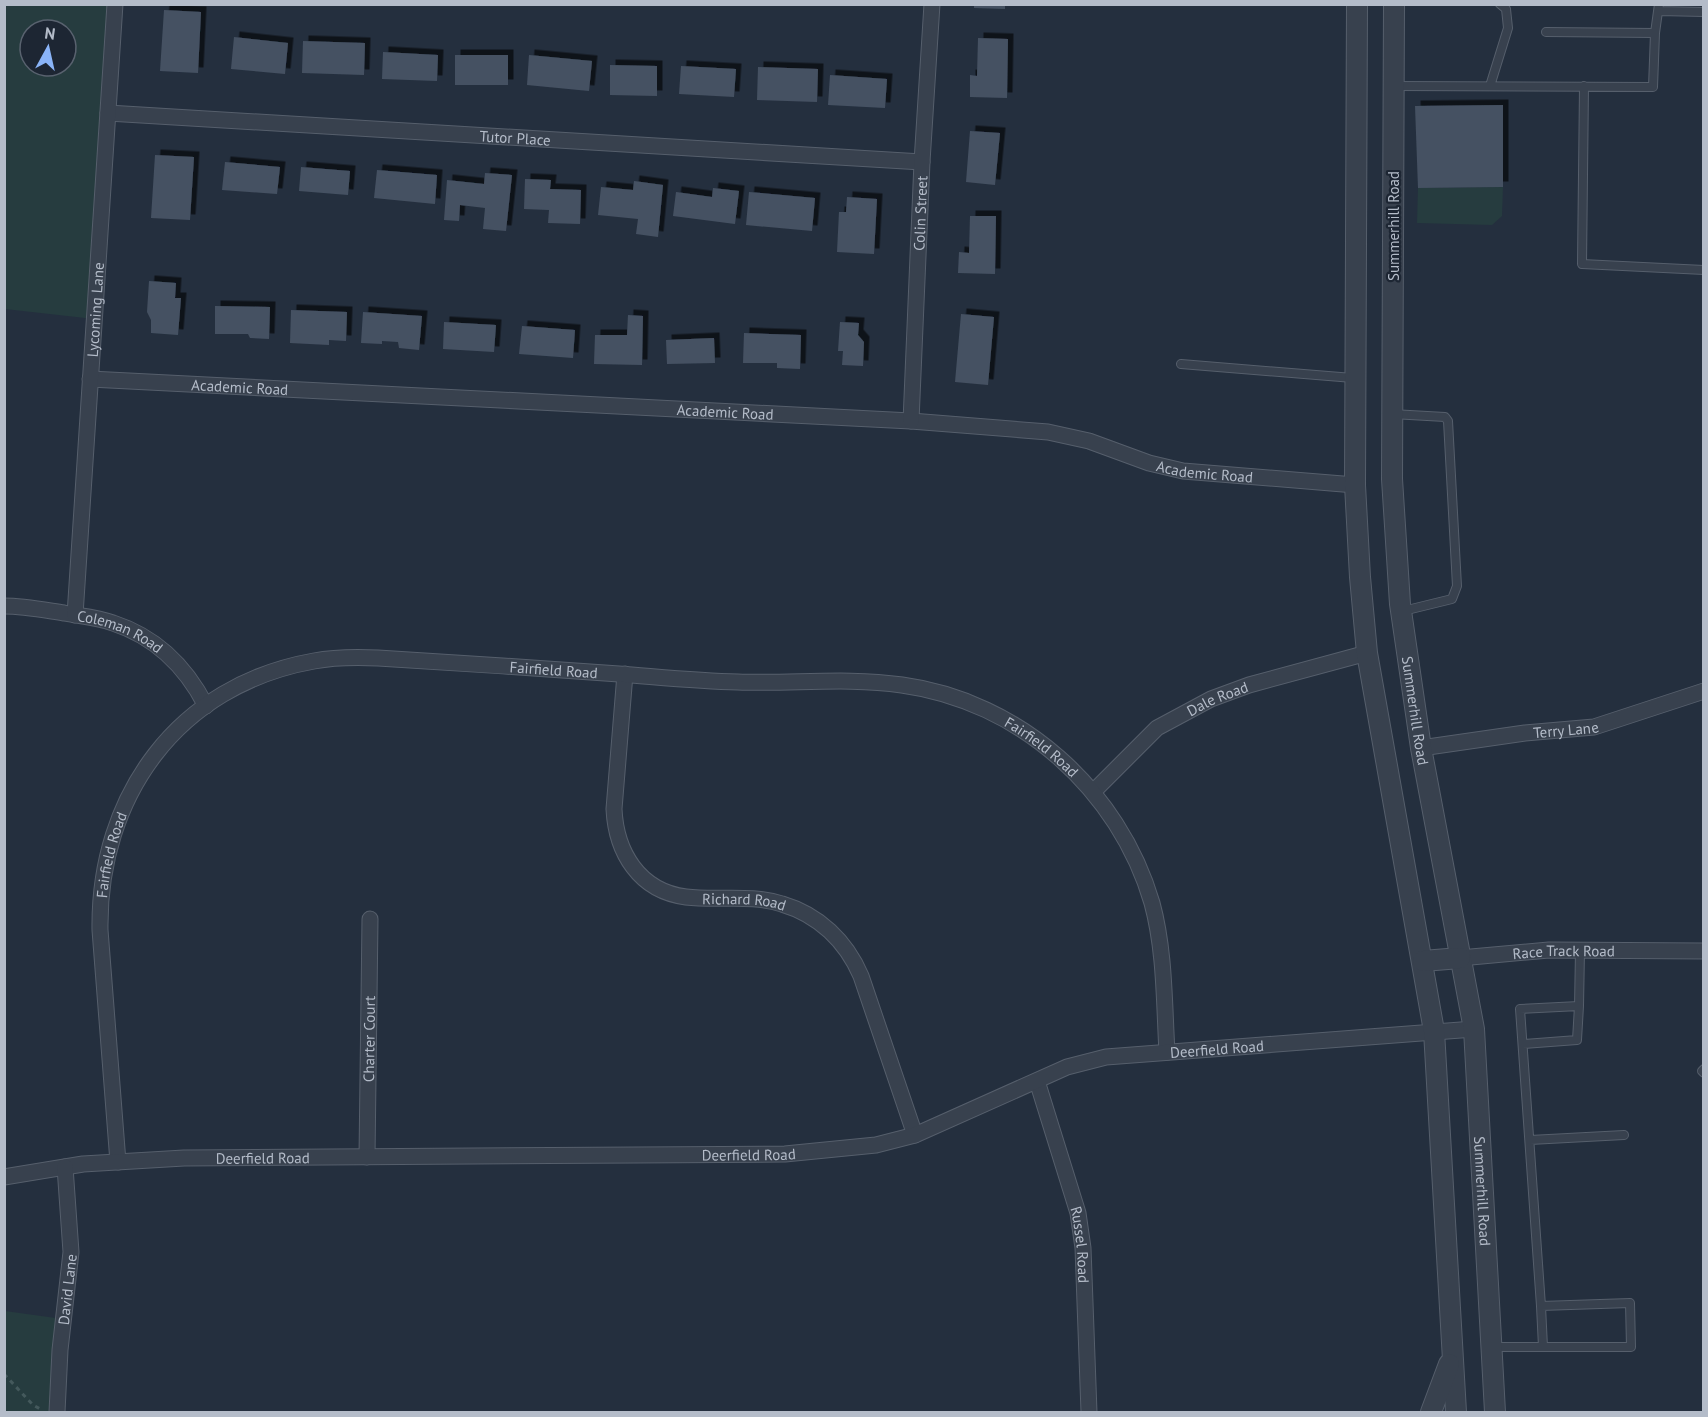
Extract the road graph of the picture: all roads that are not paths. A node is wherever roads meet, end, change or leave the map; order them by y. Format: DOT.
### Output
graph roads {
  1 [pos="114,4"];
  2 [pos="932,4"];
  3 [pos="1357,4"];
  4 [pos="1394,4"];
  5 [pos="1500,4"];
  6 [pos="1659,8"];
  7 [pos="1704,12"];
  8 [pos="1546,32"];
  9 [pos="1655,33"];
  10 [pos="1394,86"];
  11 [pos="1490,86"];
  12 [pos="1584,86"];
  13 [pos="108,113"];
  14 [pos="922,162"];
  15 [pos="1704,270"];
  16 [pos="1181,363"];
  17 [pos="1355,378"];
  18 [pos="90,379"];
  19 [pos="1392,414"];
  20 [pos="911,422"];
  21 [pos="1355,485"];
  22 [pos="4,606"];
  23 [pos="1401,612"];
  24 [pos="75,615"];
  25 [pos="1367,653"];
  26 [pos="625,674"];
  27 [pos="1704,691"];
  28 [pos="206,706"];
  29 [pos="1421,748"];
  30 [pos="1093,792"];
  31 [pos="370,919"];
  32 [pos="1580,951"];
  33 [pos="1704,951"];
  34 [pos="1460,958"];
  35 [pos="1423,961"];
  36 [pos="1579,1006"];
  37 [pos="1474,1029"];
  38 [pos="1434,1031"];
  39 [pos="1523,1044"];
  40 [pos="1167,1052"];
  41 [pos="1036,1081"];
  42 [pos="915,1135"];
  43 [pos="1624,1135"];
  44 [pos="1530,1140"];
  45 [pos="367,1157"];
  46 [pos="118,1162"];
  47 [pos="65,1167"];
  48 [pos="4,1177"];
  49 [pos="1541,1306"];
  50 [pos="1491,1347"];
  51 [pos="1543,1347"];
  52 [pos="1453,1353"];
  53 [pos="53,1412"];
  54 [pos="1089,1413"];
  55 [pos="1431,1413"];
  56 [pos="1456,1413"];
  57 [pos="1495,1413"];
  1 -- 13 [label="street, Lycoming Lane"];
  2 -- 14 [label="street, Colin Street"];
  3 -- 17 [label="street"];
  4 -- 10 [label="street, Summerhill Road"];
  5 -- 11 [label="lane"];
  6 -- 7 [label="lane"];
  6 -- 9 [label="lane"];
  8 -- 9 [label="lane"];
  9 -- 12 [label="lane"];
  10 -- 11 [label="lane"];
  10 -- 19 [label="street, Summerhill Road"];
  11 -- 12 [label="lane"];
  12 -- 15 [label="lane"];
  13 -- 14 [label="street, Tutor Place"];
  13 -- 18 [label="street, Lycoming Lane"];
  14 -- 20 [label="street, Colin Street"];
  16 -- 17 [label="lane"];
  17 -- 21 [label="street"];
  18 -- 20 [label="street, Academic Road"];
  18 -- 24 [label="street, Lycoming Lane"];
  19 -- 23 [label="street, Summerhill Road"];
  19 -- 23 [label="lane"];
  20 -- 21 [label="street, Academic Road"];
  21 -- 25 [label="street"];
  22 -- 24 [label="street, Coleman Road"];
  23 -- 29 [label="street, Summerhill Road"];
  24 -- 28 [label="street, Coleman Road"];
  25 -- 30 [label="street, Dale Road"];
  25 -- 35 [label="street"];
  26 -- 28 [label="street, Fairfield Road"];
  26 -- 30 [label="street, Fairfield Road"];
  26 -- 42 [label="street, Richard Road"];
  27 -- 29 [label="street, Terry Lane"];
  28 -- 46 [label="street, Fairfield Road"];
  29 -- 34 [label="street, Summerhill Road"];
  30 -- 40 [label="street, Fairfield Road"];
  31 -- 45 [label="street, Charter Court"];
  32 -- 33 [label="street, Race Track Road"];
  32 -- 34 [label="street, Race Track Road"];
  32 -- 36 [label="lane"];
  34 -- 35 [label="street, Race Track Road"];
  34 -- 37 [label="street, Summerhill Road"];
  35 -- 38 [label="street"];
  36 -- 39 [label="lane"];
  36 -- 39 [label="lane"];
  37 -- 38 [label="street, Deerfield Road"];
  37 -- 50 [label="street, Summerhill Road"];
  38 -- 40 [label="street, Deerfield Road"];
  38 -- 52 [label="street"];
  39 -- 44 [label="lane"];
  40 -- 41 [label="street, Deerfield Road"];
  41 -- 42 [label="street, Deerfield Road"];
  41 -- 54 [label="street, Russel Road"];
  42 -- 45 [label="street, Deerfield Road"];
  43 -- 44 [label="lane"];
  44 -- 49 [label="lane"];
  45 -- 46 [label="street, Deerfield Road"];
  46 -- 47 [label="street, Deerfield Road"];
  47 -- 48 [label="street, Deerfield Road"];
  47 -- 53 [label="street, David Lane"];
  49 -- 51 [label="lane"];
  49 -- 51 [label="lane"];
  50 -- 51 [label="lane"];
  50 -- 57 [label="street, Summerhill Road"];
  52 -- 55 [label="street"];
  52 -- 56 [label="street"];
}
